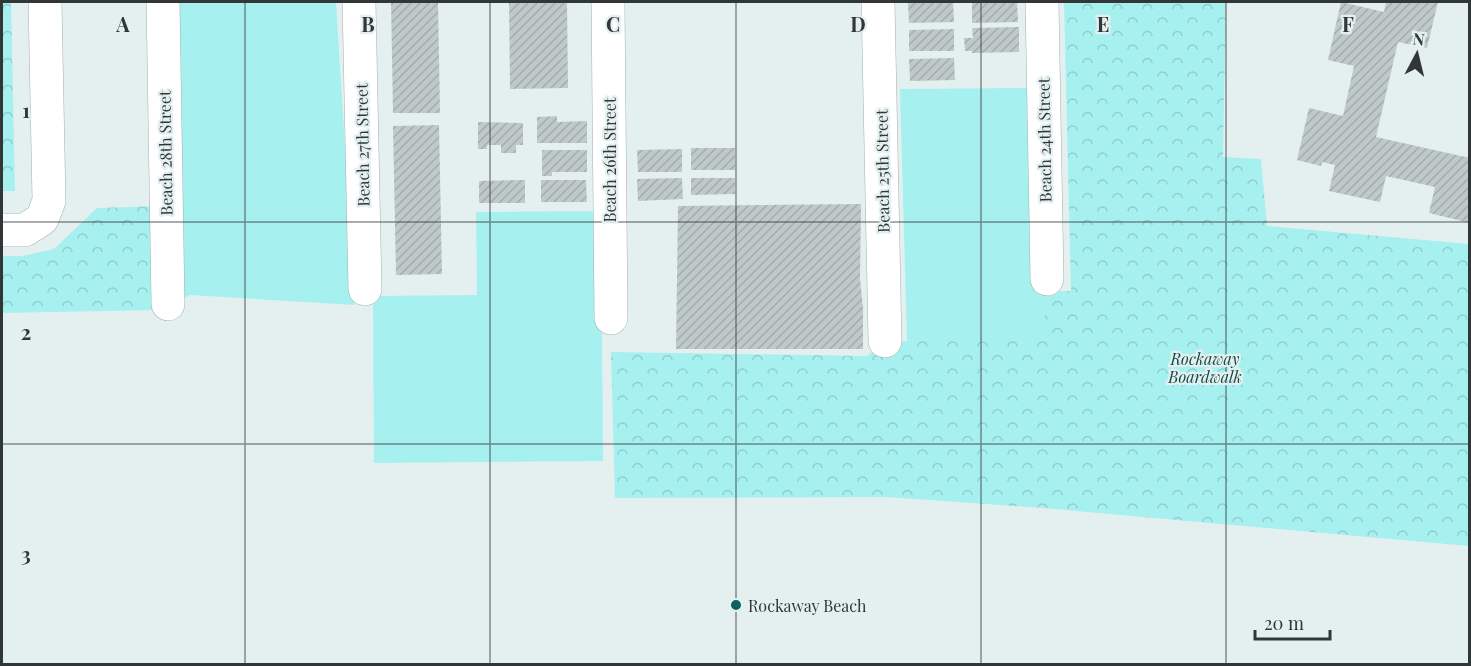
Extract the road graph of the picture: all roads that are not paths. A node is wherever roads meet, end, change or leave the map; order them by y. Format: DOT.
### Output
graph roads {
  1 [pos="45,2"];
  2 [pos="163,2"];
  3 [pos="359,2"];
  4 [pos="608,2"];
  5 [pos="878,2"];
  6 [pos="1042,2"];
  7 [pos="2,230"];
  8 [pos="1047,279"];
  9 [pos="365,290"];
  10 [pos="168,304"];
  11 [pos="610,318"];
  12 [pos="885,341"];
  1 -- 7 [label="street"];
  2 -- 10 [label="street, Beach 28th Street"];
  3 -- 9 [label="street, Beach 27th Street"];
  4 -- 11 [label="street, Beach 26th Street"];
  5 -- 12 [label="street, Beach 25th Street"];
  6 -- 8 [label="street, Beach 24th Street"];
}
